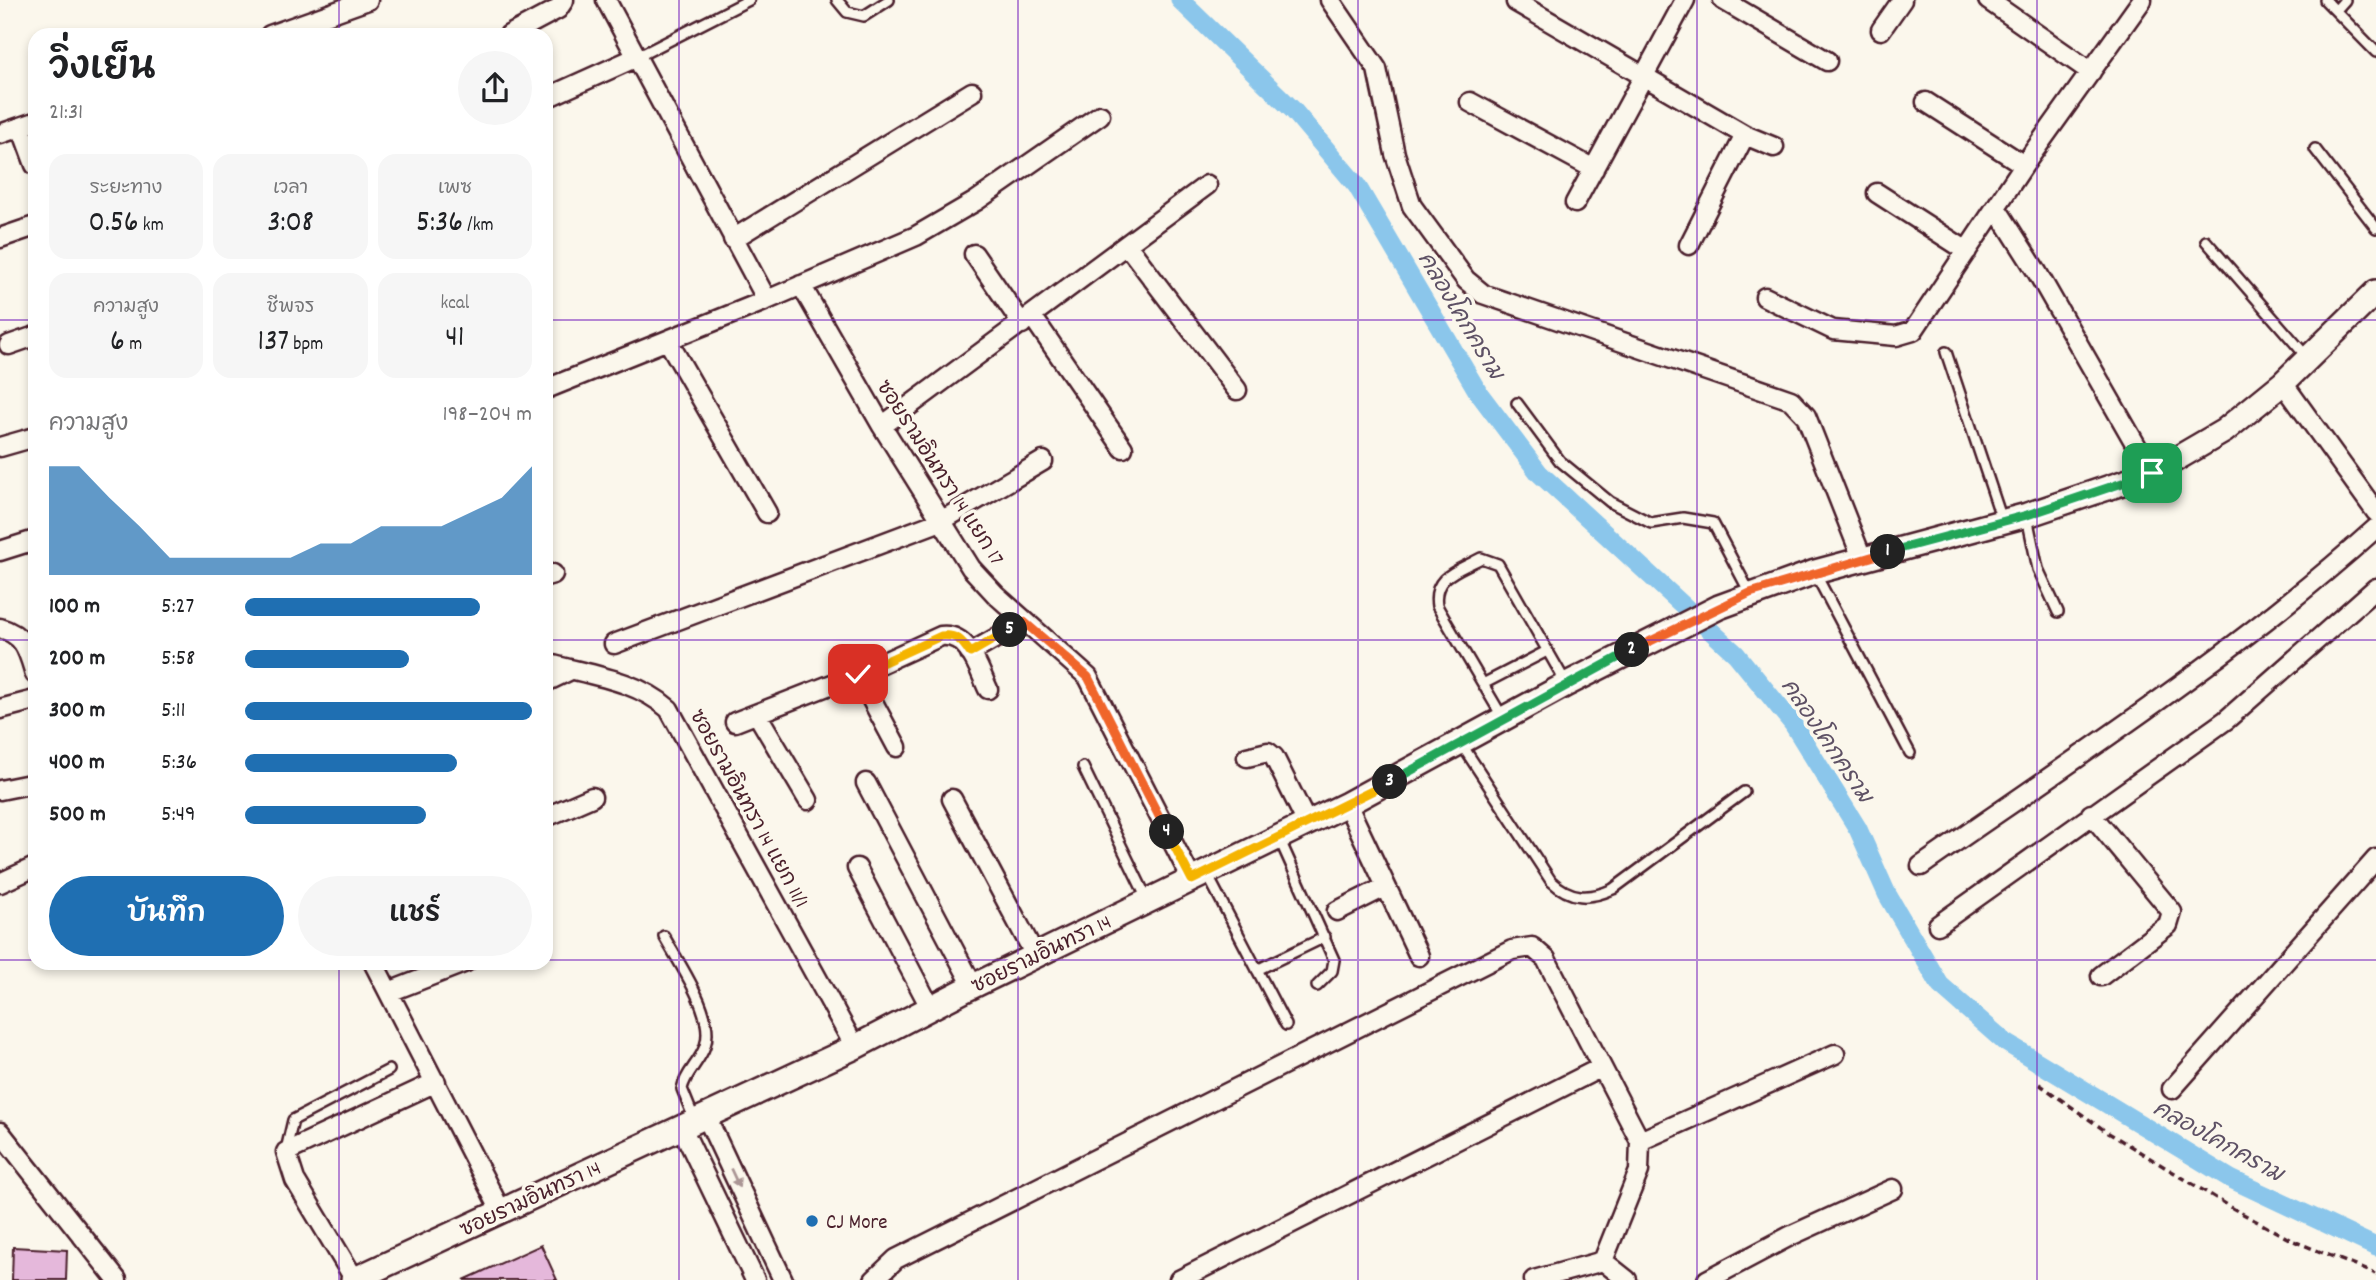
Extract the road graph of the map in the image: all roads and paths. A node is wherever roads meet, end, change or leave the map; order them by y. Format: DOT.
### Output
graph roads {
  1 [pos="368,0"];
  2 [pos="564,0"];
  3 [pos="606,0"];
  4 [pos="749,0"];
  5 [pos="837,0"];
  6 [pos="889,0"];
  7 [pos="1330,0"];
  8 [pos="1685,0"];
  9 [pos="1723,0"];
  10 [pos="1902,0"];
  11 [pos="1988,0"];
  12 [pos="2142,0"];
  13 [pos="2325,0"];
  14 [pos="2345,0"];
  15 [pos="1516,2"];
  16 [pos="734,3"];
  17 [pos="2337,9"];
  18 [pos="290,28"];
  19 [pos="522,28"];
  20 [pos="1881,30"];
  21 [pos="2376,52"];
  22 [pos="637,57"];
  23 [pos="1827,61"];
  24 [pos="2091,72"];
  25 [pos="1643,75"];
  26 [pos="972,92"];
  27 [pos="553,95"];
  28 [pos="1470,102"];
  29 [pos="1926,102"];
  30 [pos="1100,115"];
  31 [pos="28,125"];
  32 [pos="0,134"];
  33 [pos="1745,135"];
  34 [pos="1774,147"];
  35 [pos="2315,149"];
  36 [pos="2024,165"];
  37 [pos="1594,169"];
  38 [pos="1207,185"];
  39 [pos="1877,193"];
  40 [pos="1575,203"];
  41 [pos="1997,209"];
  42 [pos="28,228"];
  43 [pos="2376,228"];
  44 [pos="0,238"];
  45 [pos="733,239"];
  46 [pos="2206,241"];
  47 [pos="1127,245"];
  48 [pos="1689,245"];
  49 [pos="1967,251"];
  50 [pos="974,254"];
  51 [pos="801,285"];
  52 [pos="2376,292"];
  53 [pos="1765,297"];
  54 [pos="767,300"];
  55 [pos="1027,320"];
  56 [pos="28,338"];
  57 [pos="668,341"];
  58 [pos="9,345"];
  59 [pos="1946,352"];
  60 [pos="2308,359"];
  61 [pos="2283,383"];
  62 [pos="553,386"];
  63 [pos="1237,390"];
  64 [pos="1517,403"];
  65 [pos="882,426"];
  66 [pos="28,439"];
  67 [pos="0,447"];
  68 [pos="1123,448"];
  69 [pos="1043,461"];
  70 [pos="2152,473"];
  71 [pos="2376,512"];
  72 [pos="767,513"];
  73 [pos="2027,515"];
  74 [pos="941,521"];
  75 [pos="2002,522"];
  76 [pos="2376,528"];
  77 [pos="28,542"];
  78 [pos="0,551"];
  79 [pos="1862,558"];
  80 [pos="1815,572"];
  81 [pos="2376,588"];
  82 [pos="1750,593"];
  83 [pos="2058,612"];
  84 [pos="1024,622"];
  85 [pos="0,628"];
  86 [pos="614,643"];
  87 [pos="28,651"];
  88 [pos="1547,652"];
  89 [pos="970,653"];
  90 [pos="553,665"];
  91 [pos="571,670"];
  92 [pos="858,674"];
  93 [pos="553,679"];
  94 [pos="1483,684"];
  95 [pos="1567,684"];
  96 [pos="988,690"];
  97 [pos="28,702"];
  98 [pos="0,709"];
  99 [pos="757,714"];
  100 [pos="1503,718"];
  101 [pos="735,722"];
  102 [pos="1460,743"];
  103 [pos="897,747"];
  104 [pos="1910,752"];
  105 [pos="1247,757"];
  106 [pos="1083,767"];
  107 [pos="866,783"];
  108 [pos="28,784"];
  109 [pos="0,790"];
  110 [pos="1744,792"];
  111 [pos="592,797"];
  112 [pos="952,799"];
  113 [pos="808,800"];
  114 [pos="1347,804"];
  115 [pos="553,814"];
  116 [pos="2091,814"];
  117 [pos="1307,823"];
  118 [pos="1279,837"];
  119 [pos="2376,859"];
  120 [pos="1921,866"];
  121 [pos="857,868"];
  122 [pos="28,870"];
  123 [pos="1199,876"];
  124 [pos="0,883"];
  125 [pos="1385,887"];
  126 [pos="1148,901"];
  127 [pos="1337,911"];
  128 [pos="1938,925"];
  129 [pos="664,936"];
  130 [pos="1325,937"];
  131 [pos="1035,955"];
  132 [pos="1419,956"];
  133 [pos="377,970"];
  134 [pos="445,970"];
  135 [pos="1257,970"];
  136 [pos="2101,976"];
  137 [pos="973,986"];
  138 [pos="1317,986"];
  139 [pos="389,992"];
  140 [pos="930,1007"];
  141 [pos="1286,1025"];
  142 [pos="855,1046"];
  143 [pos="1835,1054"];
  144 [pos="1600,1068"];
  145 [pos="389,1070"];
  146 [pos="436,1082"];
  147 [pos="2039,1084"];
  148 [pos="2172,1089"];
  149 [pos="695,1122"];
  150 [pos="0,1132"];
  151 [pos="1640,1141"];
  152 [pos="286,1152"];
  153 [pos="1893,1189"];
  154 [pos="501,1211"];
  155 [pos="1603,1261"];
  156 [pos="2376,1274"];
  157 [pos="1624,1279"];
  158 [pos="117,1280"];
  159 [pos="354,1280"];
  160 [pos="755,1280"];
  161 [pos="783,1280"];
  162 [pos="874,1280"];
  163 [pos="1179,1280"];
  164 [pos="1534,1280"];
  165 [pos="1707,1280"];
  1 -- 18 [label="street"];
  2 -- 19 [label="street"];
  3 -- 22 [label="street"];
  4 -- 16 [label="lane"];
  5 -- 6 [label="lane"];
  7 -- 79 [label="street"];
  8 -- 25 [label="street"];
  9 -- 23 [label="street"];
  10 -- 20 [label="street"];
  11 -- 24 [label="street"];
  12 -- 24 [label="street"];
  13 -- 17 [label="lane"];
  14 -- 17 [label="lane"];
  15 -- 25 [label="street"];
  16 -- 22 [label="lane"];
  17 -- 21 [label="lane"];
  22 -- 27 [label="street"];
  22 -- 45 [label="street"];
  24 -- 36 [label="street"];
  25 -- 33 [label="street"];
  25 -- 37 [label="street"];
  26 -- 45 [label="street"];
  28 -- 37 [label="street"];
  29 -- 36 [label="street"];
  30 -- 51 [label="street"];
  31 -- 32 [label="street"];
  33 -- 34 [label="street"];
  33 -- 48 [label="street"];
  35 -- 43 [label="lane"];
  36 -- 41 [label="street"];
  37 -- 40 [label="street"];
  38 -- 47 [label="street"];
  39 -- 49 [label="street"];
  41 -- 49 [label="street"];
  41 -- 70 [label="street"];
  42 -- 44 [label="street"];
  45 -- 54 [label="street"];
  46 -- 60 [label="lane"];
  47 -- 55 [label="street"];
  47 -- 63 [label="street"];
  49 -- 53 [label="street"];
  50 -- 55 [label="street"];
  51 -- 54 [label="street"];
  51 -- 65 [label="street, ซอยรามอินทรา 14 แยก 17"];
  52 -- 60 [label="street, ซอยรามอินทรา 14"];
  54 -- 57 [label="street"];
  55 -- 65 [label="street"];
  55 -- 68 [label="street"];
  56 -- 58 [label="street"];
  57 -- 62 [label="street"];
  57 -- 72 [label="street"];
  59 -- 75 [label="lane"];
  60 -- 61 [label="street, ซอยรามอินทรา 14"];
  61 -- 70 [label="street, ซอยรามอินทรา 14"];
  61 -- 71 [label="street"];
  64 -- 82 [label="lane"];
  65 -- 74 [label="street, ซอยรามอินทรา 14 แยก 17"];
  66 -- 67 [label="street"];
  69 -- 74 [label="street"];
  70 -- 73 [label="street, ซอยรามอินทรา 14"];
  73 -- 75 [label="street, ซอยรามอินทรา 14"];
  73 -- 83 [label="lane"];
  74 -- 84 [label="street, ซอยรามอินทรา 14 แยก 17"];
  74 -- 86 [label="street"];
  75 -- 79 [label="street, ซอยรามอินทรา 14"];
  76 -- 120 [label="street"];
  77 -- 78 [label="street"];
  79 -- 80 [label="street, ซอยรามอินทรา 14"];
  80 -- 82 [label="street, ซอยรามอินทรา 14"];
  80 -- 104 [label="lane"];
  81 -- 116 [label="street"];
  82 -- 95 [label="street, ซอยรามอินทรา 14"];
  84 -- 89 [label="street"];
  84 -- 123 [label="street, ซอยรามอินทรา 14 แยก 17"];
  85 -- 87 [label="street"];
  88 -- 94 [label="lane"];
  88 -- 94 [label="lane"];
  88 -- 95 [label="lane"];
  89 -- 92 [label="street"];
  89 -- 96 [label="street"];
  90 -- 91 [label="street, ซอยรามอินทรา 14 แยก 11/1"];
  91 -- 93 [label="street"];
  91 -- 142 [label="street, ซอยรามอินทรา 14 แยก 11/1"];
  92 -- 99 [label="street"];
  92 -- 103 [label="street"];
  94 -- 100 [label="lane"];
  95 -- 100 [label="street, ซอยรามอินทรา 14"];
  97 -- 98 [label="street"];
  99 -- 101 [label="street"];
  99 -- 113 [label="street"];
  100 -- 102 [label="street, ซอยรามอินทรา 14"];
  102 -- 110 [label="lane"];
  102 -- 114 [label="street, ซอยรามอินทรา 14"];
  105 -- 117 [label="street"];
  106 -- 126 [label="lane"];
  107 -- 137 [label="street"];
  108 -- 109 [label="street"];
  111 -- 115 [label="street"];
  112 -- 131 [label="street"];
  114 -- 117 [label="street, ซอยรามอินทรา 14"];
  114 -- 125 [label="street"];
  116 -- 128 [label="street"];
  116 -- 136 [label="street"];
  117 -- 118 [label="street, ซอยรามอินทรา 14"];
  118 -- 123 [label="street, ซอยรามอินทรา 14"];
  118 -- 130 [label="lane"];
  119 -- 148 [label="street"];
  121 -- 140 [label="street"];
  122 -- 124 [label="street"];
  123 -- 126 [label="street, ซอยรามอินทรา 14"];
  123 -- 135 [label="lane"];
  125 -- 127 [label="street"];
  125 -- 132 [label="street"];
  126 -- 131 [label="street, ซอยรามอินทรา 14"];
  129 -- 149 [label="lane"];
  130 -- 135 [label="lane"];
  130 -- 138 [label="lane"];
  131 -- 137 [label="street, ซอยรามอินทรา 14"];
  133 -- 139 [label="street"];
  134 -- 139 [label="street"];
  135 -- 141 [label="lane"];
  137 -- 140 [label="street, ซอยรามอินทรา 14"];
  139 -- 146 [label="street"];
  140 -- 142 [label="street, ซอยรามอินทรา 14"];
  142 -- 149 [label="street, ซอยรามอินทรา 14"];
  143 -- 151 [label="street"];
  144 -- 151 [label="street"];
  144 -- 162 [label="street"];
  144 -- 163 [label="street"];
  145 -- 152 [label="lane"];
  146 -- 152 [label="street"];
  146 -- 154 [label="street"];
  147 -- 156 [label="path"];
  149 -- 154 [label="street, ซอยรามอินทรา 14"];
  149 -- 160 [label="street"];
  149 -- 161 [label="street, one-way"];
  150 -- 158 [label="street"];
  151 -- 155 [label="street"];
  152 -- 159 [label="street"];
  153 -- 165 [label="street"];
  154 -- 159 [label="street, ซอยรามอินทรา 14"];
  155 -- 157 [label="street"];
  155 -- 164 [label="street"];
}
